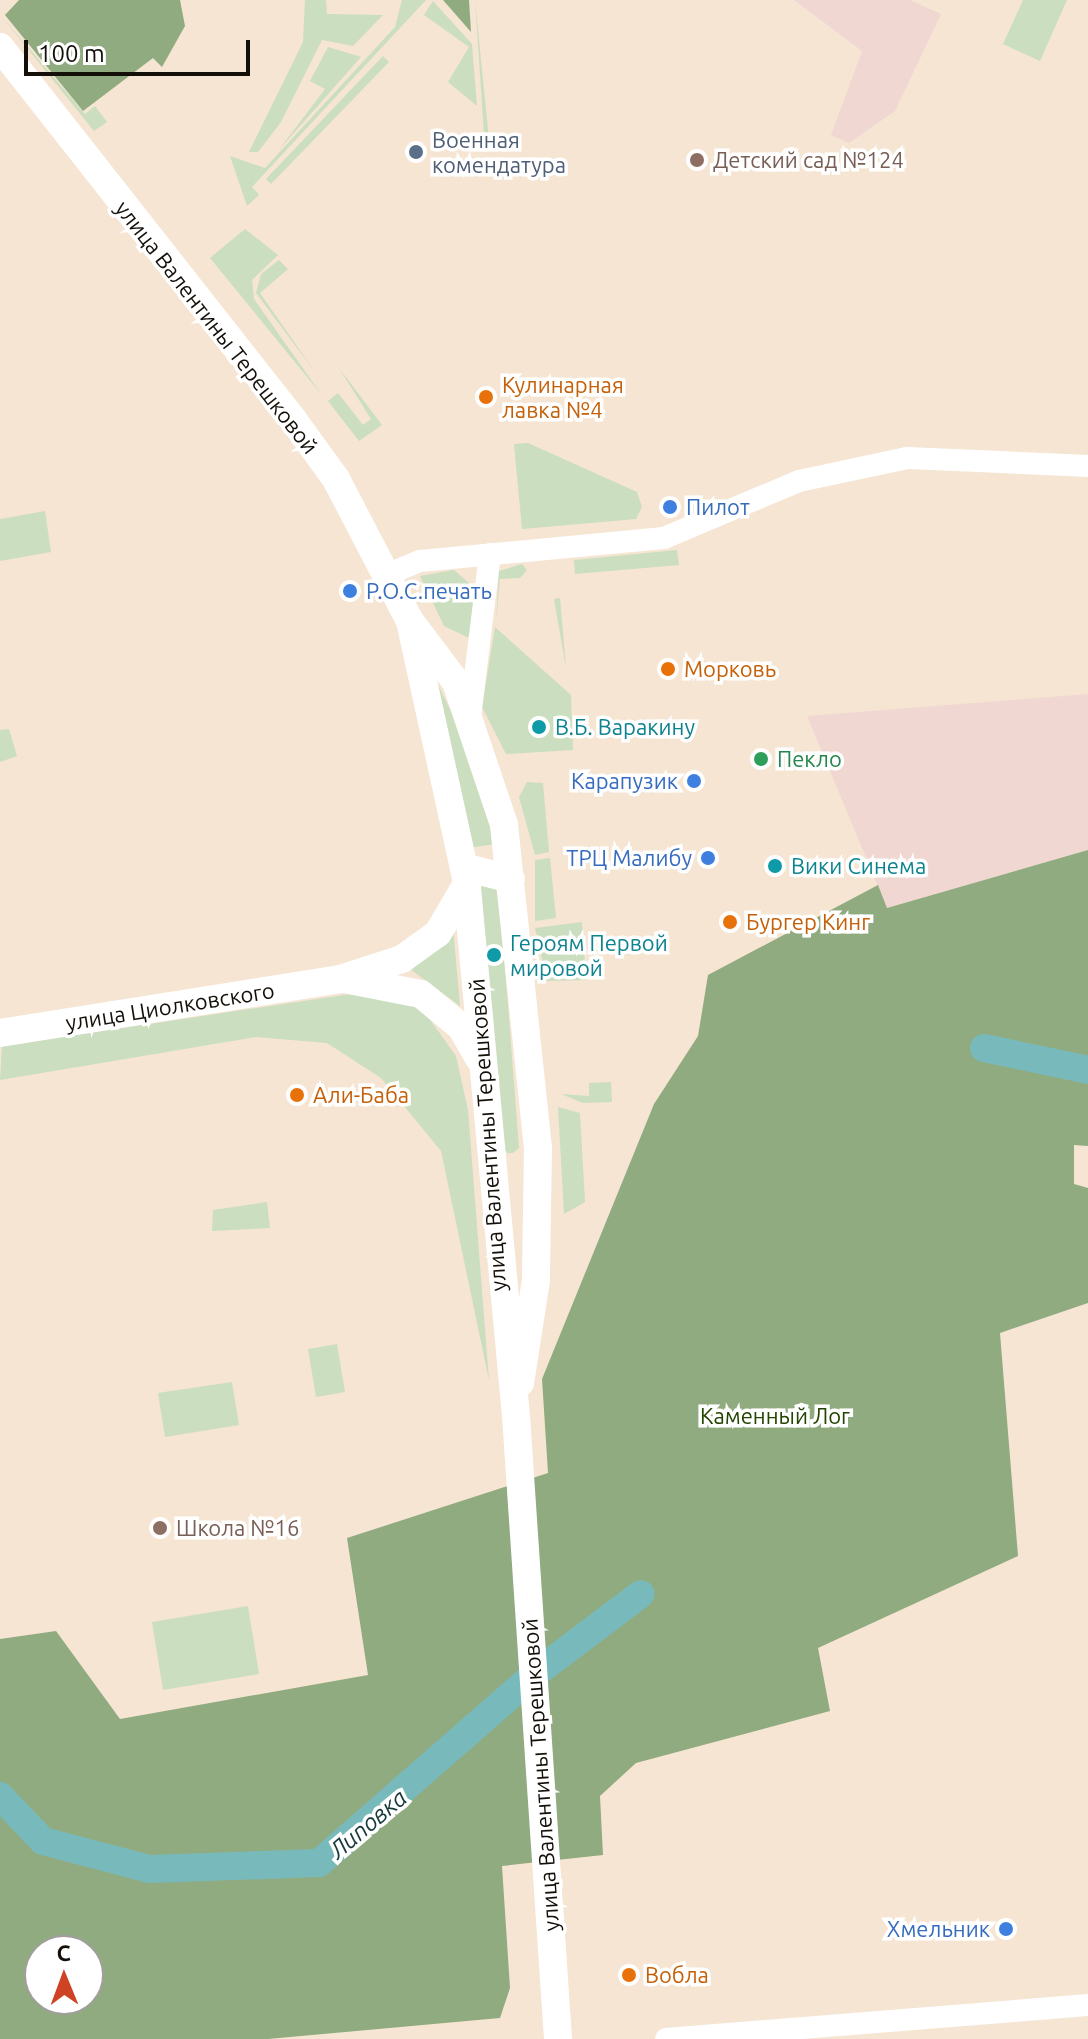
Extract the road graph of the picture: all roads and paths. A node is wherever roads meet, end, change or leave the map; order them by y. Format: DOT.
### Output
graph roads {
  1 [pos="0,47"];
  2 [pos="1088,466"];
  3 [pos="490,554"];
  4 [pos="453,557"];
  5 [pos="389,574"];
  6 [pos="488,583"];
  7 [pos="410,621"];
  8 [pos="470,717"];
  9 [pos="466,877"];
  10 [pos="511,879"];
  11 [pos="340,979"];
  12 [pos="0,1033"];
  13 [pos="483,1065"];
  14 [pos="538,1147"];
  15 [pos="493,1173"];
  16 [pos="539,1222"];
  17 [pos="516,1424"];
  18 [pos="1088,2005"];
  19 [pos="830,2032"];
  20 [pos="558,2039"];
  21 [pos="666,2039"];
  1 -- 5 [label="main road, улица Валентины Терешковой"];
  2 -- 3 [label="street"];
  3 -- 4 [label="street"];
  3 -- 6 [label="street"];
  4 -- 5 [label="street"];
  4 -- 6 [label="street"];
  5 -- 7 [label="main road, улица Валентины Терешковой"];
  6 -- 8 [label="street"];
  7 -- 8 [label="main road, улица Валентины Терешковой"];
  7 -- 9 [label="main road, улица Валентины Терешковой"];
  8 -- 10 [label="main road, улица Валентины Терешковой"];
  9 -- 10 [label="main road"];
  9 -- 11 [label="main road"];
  9 -- 13 [label="main road, улица Валентины Терешковой"];
  10 -- 14 [label="main road, улица Валентины Терешковой"];
  11 -- 12 [label="main road, улица Циолковского"];
  11 -- 13 [label="main road"];
  13 -- 15 [label="main road, улица Валентины Терешковой"];
  14 -- 15 [label="main road"];
  14 -- 16 [label="main road, улица Валентины Терешковой"];
  15 -- 16 [label="main road"];
  15 -- 17 [label="main road, улица Валентины Терешковой"];
  16 -- 17 [label="main road, улица Валентины Терешковой"];
  17 -- 20 [label="main road, улица Валентины Терешковой"];
  18 -- 19 [label="street"];
  19 -- 21 [label="street"];
}
